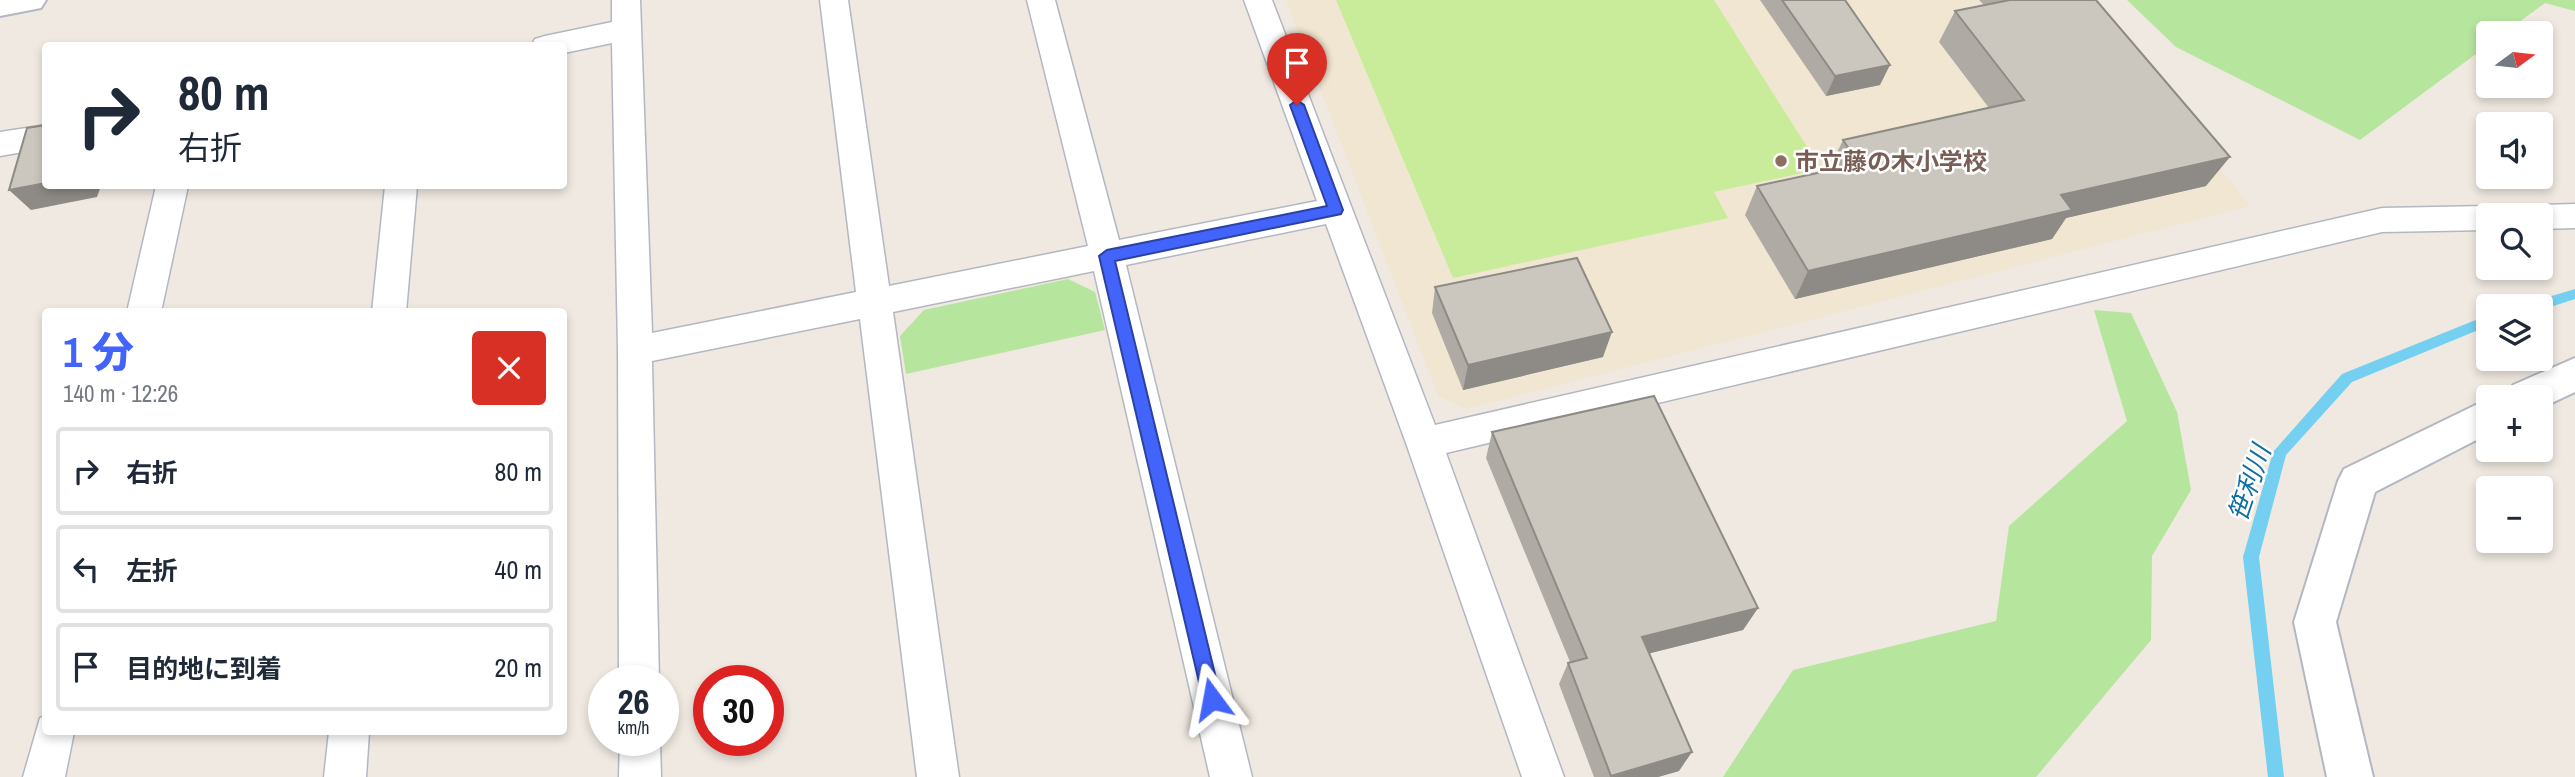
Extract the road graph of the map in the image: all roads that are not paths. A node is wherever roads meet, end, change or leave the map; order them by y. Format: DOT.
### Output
graph roads {
  1 [pos="30,0"];
  2 [pos="834,0"];
  3 [pos="1041,0"];
  4 [pos="1258,0"];
  5 [pos="0,5"];
  6 [pos="626,15"];
  7 [pos="555,42"];
  8 [pos="42,137"];
  9 [pos="0,144"];
  10 [pos="171,189"];
  11 [pos="401,189"];
  12 [pos="1336,210"];
  13 [pos="2575,216"];
  14 [pos="2553,217"];
  15 [pos="2476,218"];
  16 [pos="1107,256"];
  17 [pos="875,302"];
  18 [pos="145,308"];
  19 [pos="389,308"];
  20 [pos="635,350"];
  21 [pos="2575,374"];
  22 [pos="2552,385"];
  23 [pos="2476,422"];
  24 [pos="1424,443"];
  25 [pos="639,665"];
  26 [pos="53,735"];
  27 [pos="349,735"];
  28 [pos="640,756"];
  29 [pos="44,777"];
  30 [pos="345,777"];
  31 [pos="640,777"];
  32 [pos="938,777"];
  33 [pos="1231,777"];
  34 [pos="1543,777"];
  35 [pos="2350,777"];
  1 -- 5 [label="street"];
  2 -- 17 [label="street"];
  3 -- 16 [label="street"];
  4 -- 12 [label="street"];
  6 -- 7 [label="street"];
  6 -- 20 [label="street"];
  8 -- 9 [label="street"];
  10 -- 18 [label="street"];
  11 -- 19 [label="street"];
  12 -- 16 [label="street"];
  12 -- 24 [label="street"];
  13 -- 14 [label="street"];
  15 -- 24 [label="street"];
  16 -- 17 [label="street"];
  16 -- 33 [label="street"];
  17 -- 20 [label="street"];
  17 -- 32 [label="street"];
  20 -- 25 [label="street"];
  21 -- 22 [label="street"];
  23 -- 35 [label="street"];
  24 -- 34 [label="street"];
  26 -- 29 [label="street"];
  27 -- 30 [label="street"];
  28 -- 31 [label="street"];
}
